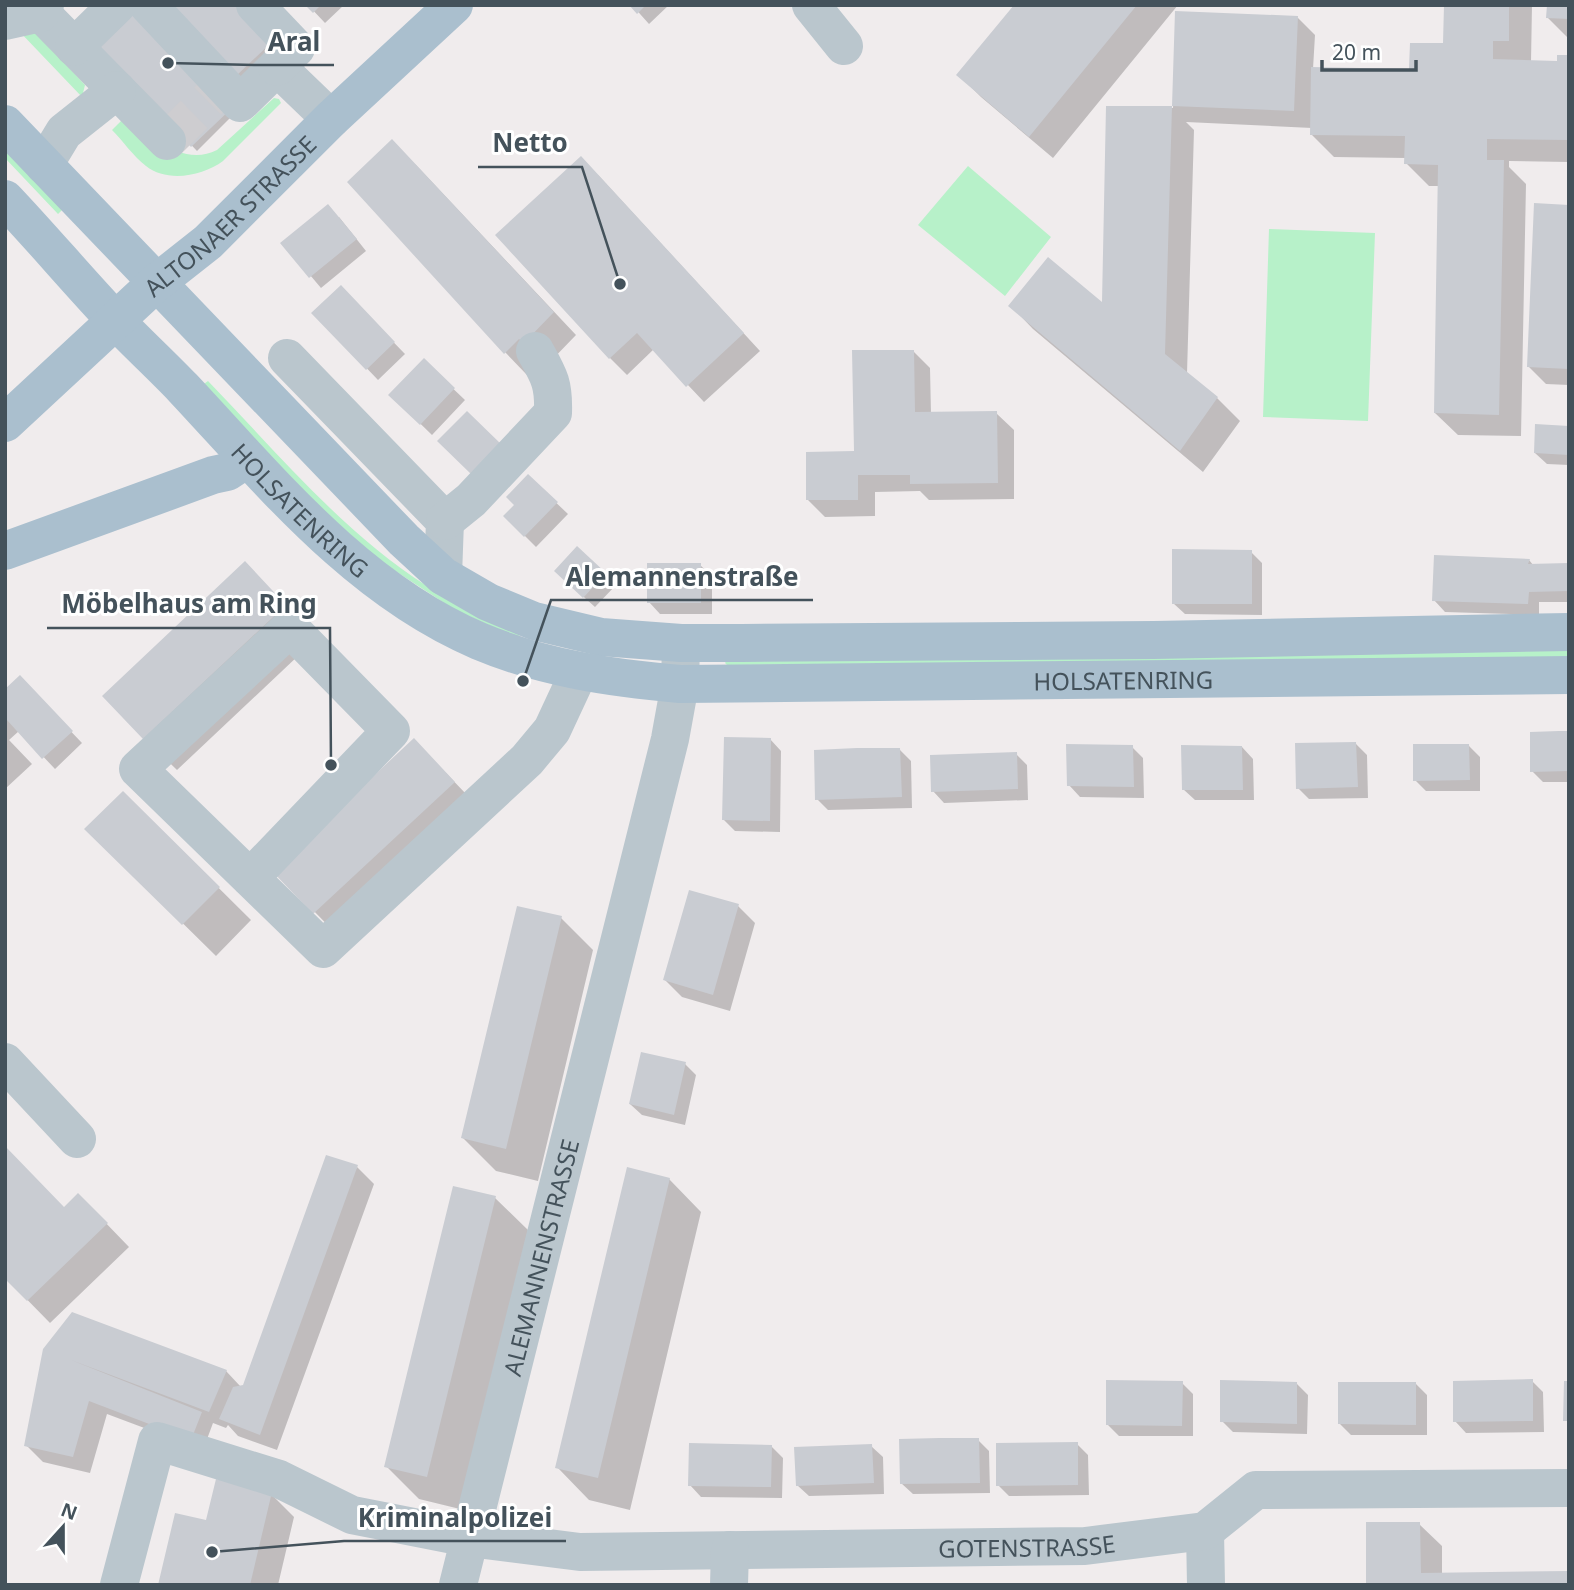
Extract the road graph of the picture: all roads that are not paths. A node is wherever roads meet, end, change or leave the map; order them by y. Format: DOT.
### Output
graph roads {
  1 [pos="117,5"];
  2 [pos="148,5"];
  3 [pos="255,5"];
  4 [pos="454,5"];
  5 [pos="811,5"];
  6 [pos="30,13"];
  7 [pos="844,46"];
  8 [pos="74,47"];
  9 [pos="277,67"];
  10 [pos="117,90"];
  11 [pos="331,119"];
  12 [pos="5,124"];
  13 [pos="167,141"];
  14 [pos="44,165"];
  15 [pos="5,199"];
  16 [pos="156,283"];
  17 [pos="116,321"];
  18 [pos="534,351"];
  19 [pos="288,358"];
  20 [pos="5,423"];
  21 [pos="247,459"];
  22 [pos="446,521"];
  23 [pos="5,551"];
  24 [pos="443,576"];
  25 [pos="1569,632"];
  26 [pos="681,643"];
  27 [pos="579,671"];
  28 [pos="1569,675"];
  29 [pos="680,684"];
  30 [pos="250,878"];
  31 [pos="5,1062"];
  32 [pos="77,1139"];
  33 [pos="1569,1488"];
  34 [pos="1205,1531"];
  35 [pos="470,1538"];
  36 [pos="729,1567"];
  37 [pos="119,1585"];
  38 [pos="458,1585"];
  39 [pos="1206,1585"];
  1 -- 8 [label="street"];
  2 -- 9 [label="street"];
  3 -- 9 [label="street"];
  4 -- 11 [label="main road, ALTONAER STRASSE"];
  5 -- 7 [label="street"];
  6 -- 8 [label="street"];
  8 -- 10 [label="street"];
  9 -- 11 [label="street"];
  10 -- 13 [label="street"];
  10 -- 14 [label="street"];
  11 -- 16 [label="main road, ALTONAER STRASSE"];
  12 -- 14 [label="main road, HOLSATENRING"];
  14 -- 16 [label="main road, HOLSATENRING"];
  15 -- 17 [label="main road, HOLSATENRING"];
  16 -- 17 [label="main road, ALTONAER STRASSE"];
  16 -- 24 [label="main road, HOLSATENRING"];
  17 -- 20 [label="main road, ALTONAER STRASSE"];
  17 -- 21 [label="main road, HOLSATENRING"];
  18 -- 22 [label="street"];
  19 -- 22 [label="street"];
  21 -- 23 [label="main road"];
  21 -- 27 [label="main road, HOLSATENRING"];
  22 -- 24 [label="street"];
  24 -- 26 [label="main road, HOLSATENRING"];
  25 -- 26 [label="main road, HOLSATENRING"];
  26 -- 29 [label="street"];
  27 -- 29 [label="main road, HOLSATENRING"];
  27 -- 30 [label="street"];
  28 -- 29 [label="main road, HOLSATENRING"];
  29 -- 35 [label="street, ALEMANNENSTRASSE"];
  30 -- 30 [label="street"];
  31 -- 32 [label="street"];
  33 -- 34 [label="street"];
  34 -- 36 [label="street, GOTENSTRASSE"];
  34 -- 39 [label="street"];
  35 -- 36 [label="street, GOTENSTRASSE"];
  35 -- 37 [label="street, GOTENSTRASSE"];
  35 -- 38 [label="street, ALEMANNENSTRASSE"];
}
